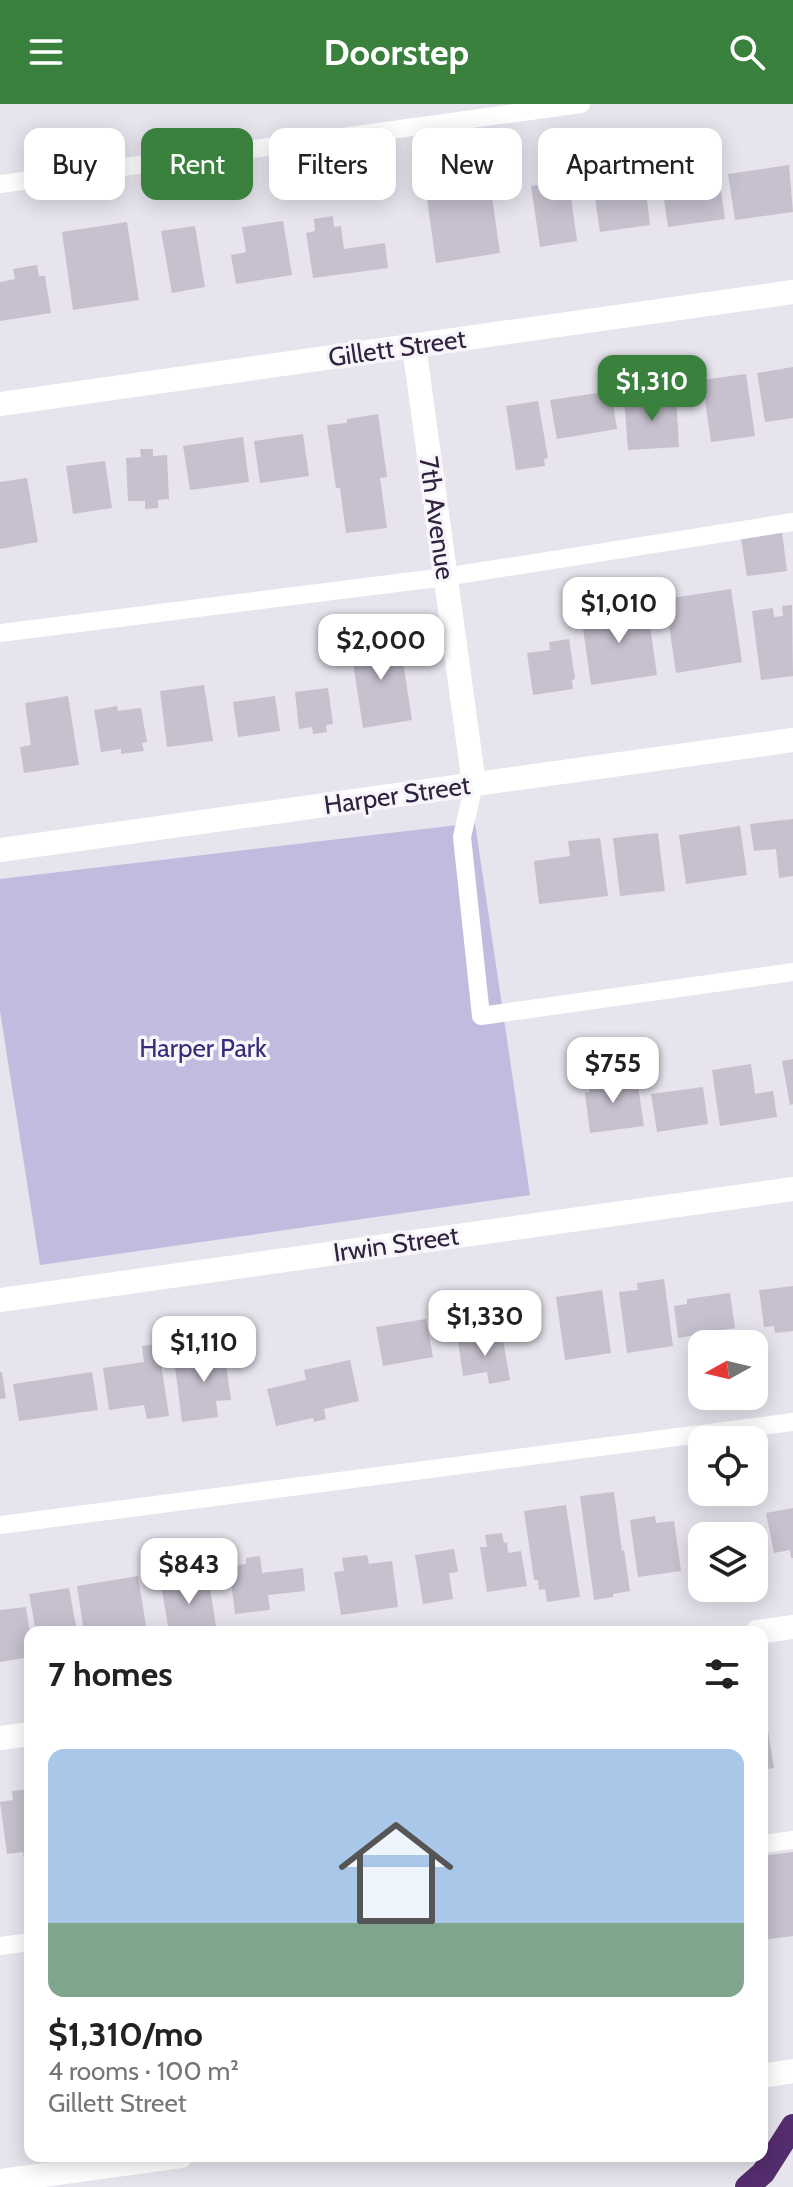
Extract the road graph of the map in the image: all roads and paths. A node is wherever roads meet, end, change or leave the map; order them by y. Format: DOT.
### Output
graph roads {
  1 [pos="581,104"];
  2 [pos="0,184"];
  3 [pos="793,292"];
  4 [pos="414,346"];
  5 [pos="0,404"];
  6 [pos="793,522"];
  7 [pos="445,577"];
  8 [pos="0,633"];
  9 [pos="793,740"];
  10 [pos="474,784"];
  11 [pos="0,850"];
  12 [pos="793,972"];
  13 [pos="793,1189"];
  14 [pos="0,1300"];
  15 [pos="793,1422"];
  16 [pos="0,1525"];
  17 [pos="793,1627"];
  18 [pos="768,1630"];
  19 [pos="24,1735"];
  20 [pos="0,1738"];
  21 [pos="793,1840"];
  22 [pos="768,1843"];
  23 [pos="24,1943"];
  24 [pos="0,1946"];
  25 [pos="793,2071"];
  26 [pos="768,2075"];
  27 [pos="793,2126"];
  28 [pos="138,2162"];
  29 [pos="0,2181"];
  30 [pos="747,2187"];
  1 -- 2 [label="lane"];
  3 -- 4 [label="street, Gillett Street"];
  4 -- 5 [label="street, Gillett Street"];
  4 -- 7 [label="street, 7th Avenue"];
  6 -- 7 [label="lane"];
  7 -- 8 [label="lane"];
  7 -- 10 [label="street, 7th Avenue"];
  9 -- 10 [label="street, Harper Street"];
  10 -- 11 [label="street, Harper Street"];
  10 -- 12 [label="lane"];
  13 -- 14 [label="street, Irwin Street"];
  15 -- 16 [label="lane"];
  17 -- 18 [label="street"];
  19 -- 20 [label="street"];
  21 -- 22 [label="lane"];
  23 -- 24 [label="lane"];
  25 -- 26 [label="street"];
  27 -- 30 [label="highway"];
  28 -- 29 [label="street"];
}
